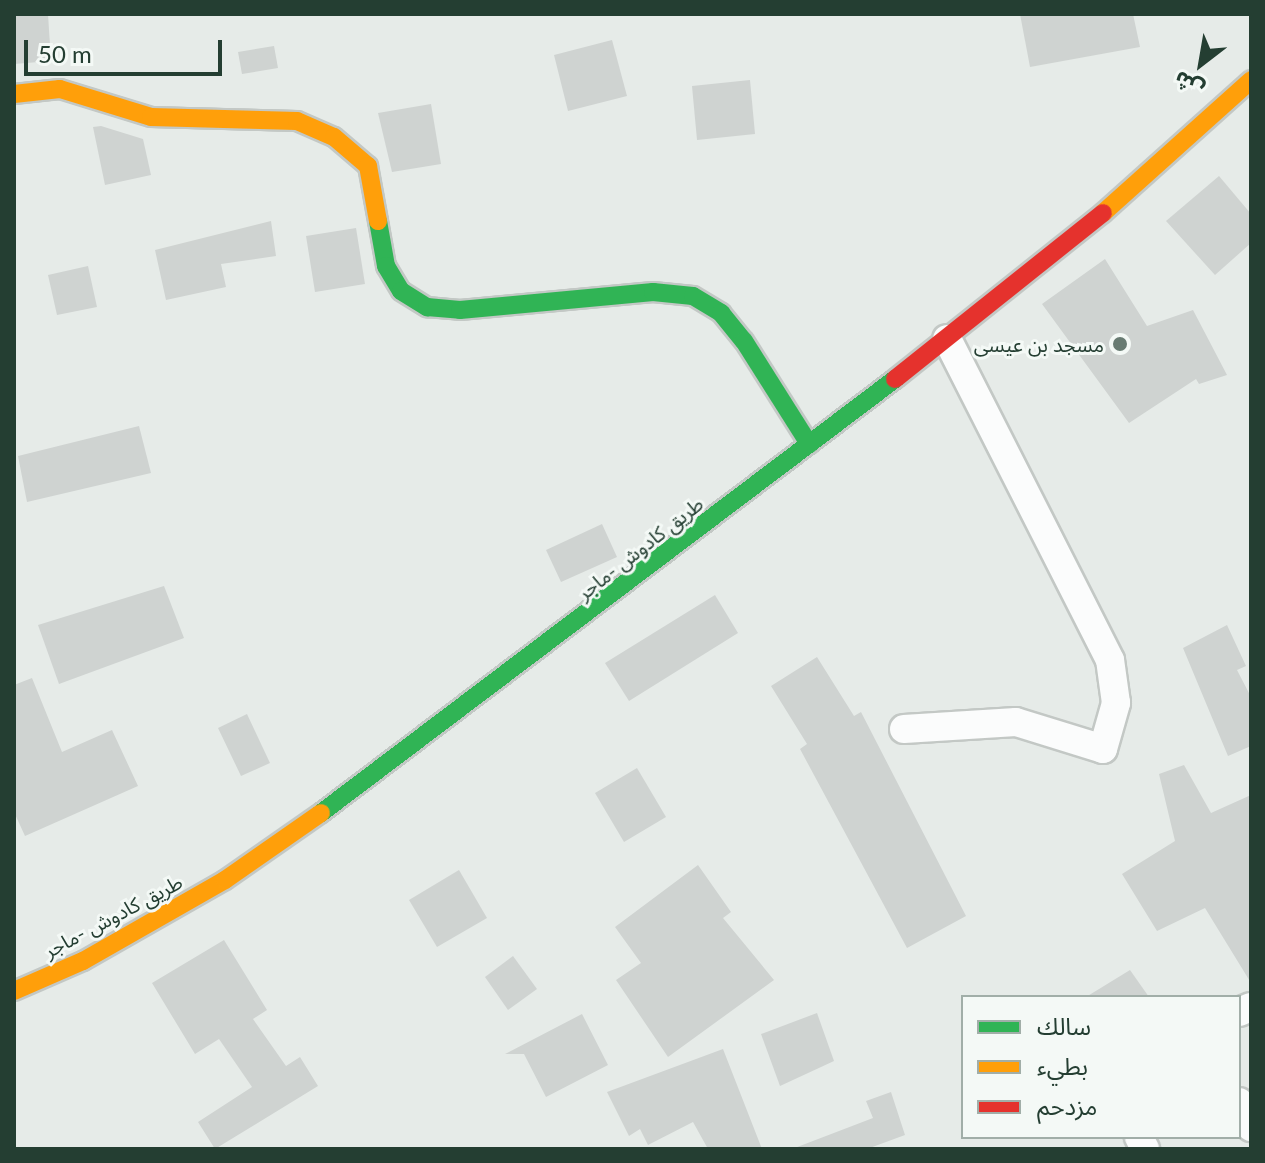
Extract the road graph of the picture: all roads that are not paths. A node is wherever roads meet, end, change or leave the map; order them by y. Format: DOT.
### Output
graph roads {
  1 [pos="1251,80"];
  2 [pos="14,94"];
  3 [pos="947,339"];
  4 [pos="809,444"];
  5 [pos="904,729"];
  6 [pos="14,991"];
  7 [pos="1241,1106"];
  8 [pos="1251,1127"];
  1 -- 3 [label="main road, طريق كادوش -ماجر"];
  2 -- 4 [label="main road"];
  3 -- 4 [label="main road, طريق كادوش -ماجر"];
  3 -- 5 [label="street"];
  4 -- 6 [label="main road, طريق كادوش -ماجر"];
  7 -- 8 [label="street"];
}
